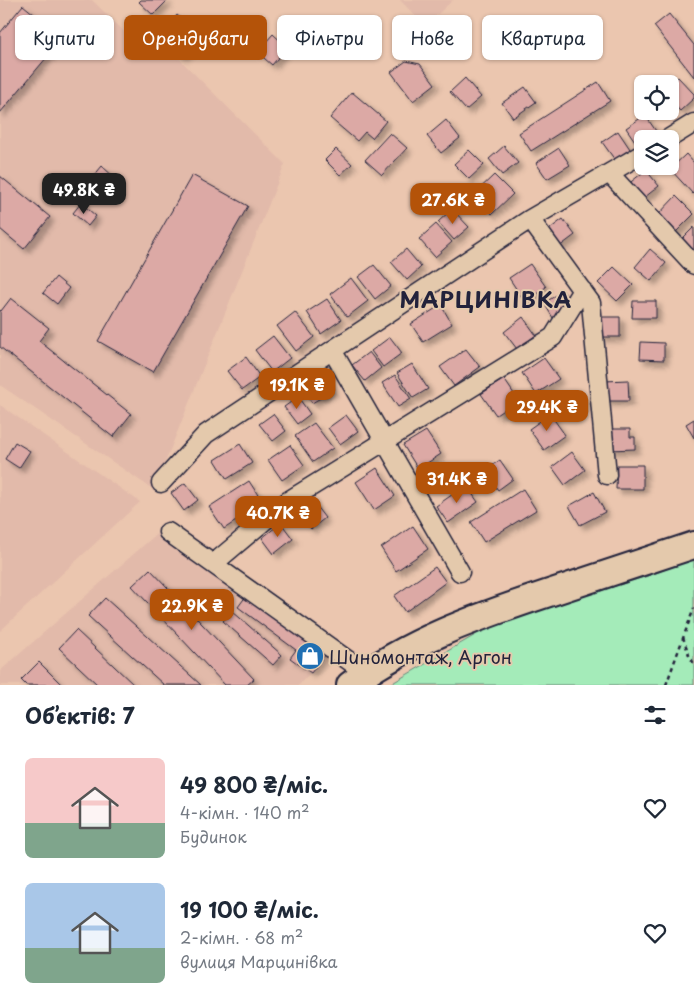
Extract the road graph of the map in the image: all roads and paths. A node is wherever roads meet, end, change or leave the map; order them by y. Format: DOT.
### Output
graph roads {
  1 [pos="694,123"];
  2 [pos="679,132"];
  3 [pos="634,159"];
  4 [pos="610,174"];
  5 [pos="530,219"];
  6 [pos="694,265"];
  7 [pos="582,290"];
  8 [pos="332,350"];
  9 [pos="384,442"];
  10 [pos="607,475"];
  11 [pos="161,483"];
  12 [pos="168,532"];
  13 [pos="694,545"];
  14 [pos="213,564"];
  15 [pos="460,572"];
  16 [pos="694,608"];
  17 [pos="683,637"];
  18 [pos="694,664"];
  19 [pos="358,679"];
  20 [pos="666,685"];
  1 -- 2 [label="street"];
  3 -- 4 [label="street"];
  4 -- 5 [label="street"];
  4 -- 6 [label="street"];
  5 -- 7 [label="street"];
  5 -- 8 [label="street"];
  7 -- 9 [label="street"];
  7 -- 10 [label="street"];
  8 -- 9 [label="street"];
  8 -- 11 [label="street"];
  9 -- 14 [label="street"];
  9 -- 15 [label="street"];
  12 -- 14 [label="street"];
  13 -- 19 [label="highway"];
  14 -- 19 [label="street"];
  16 -- 17 [label="path"];
  17 -- 18 [label="path"];
  17 -- 20 [label="path"];
}
